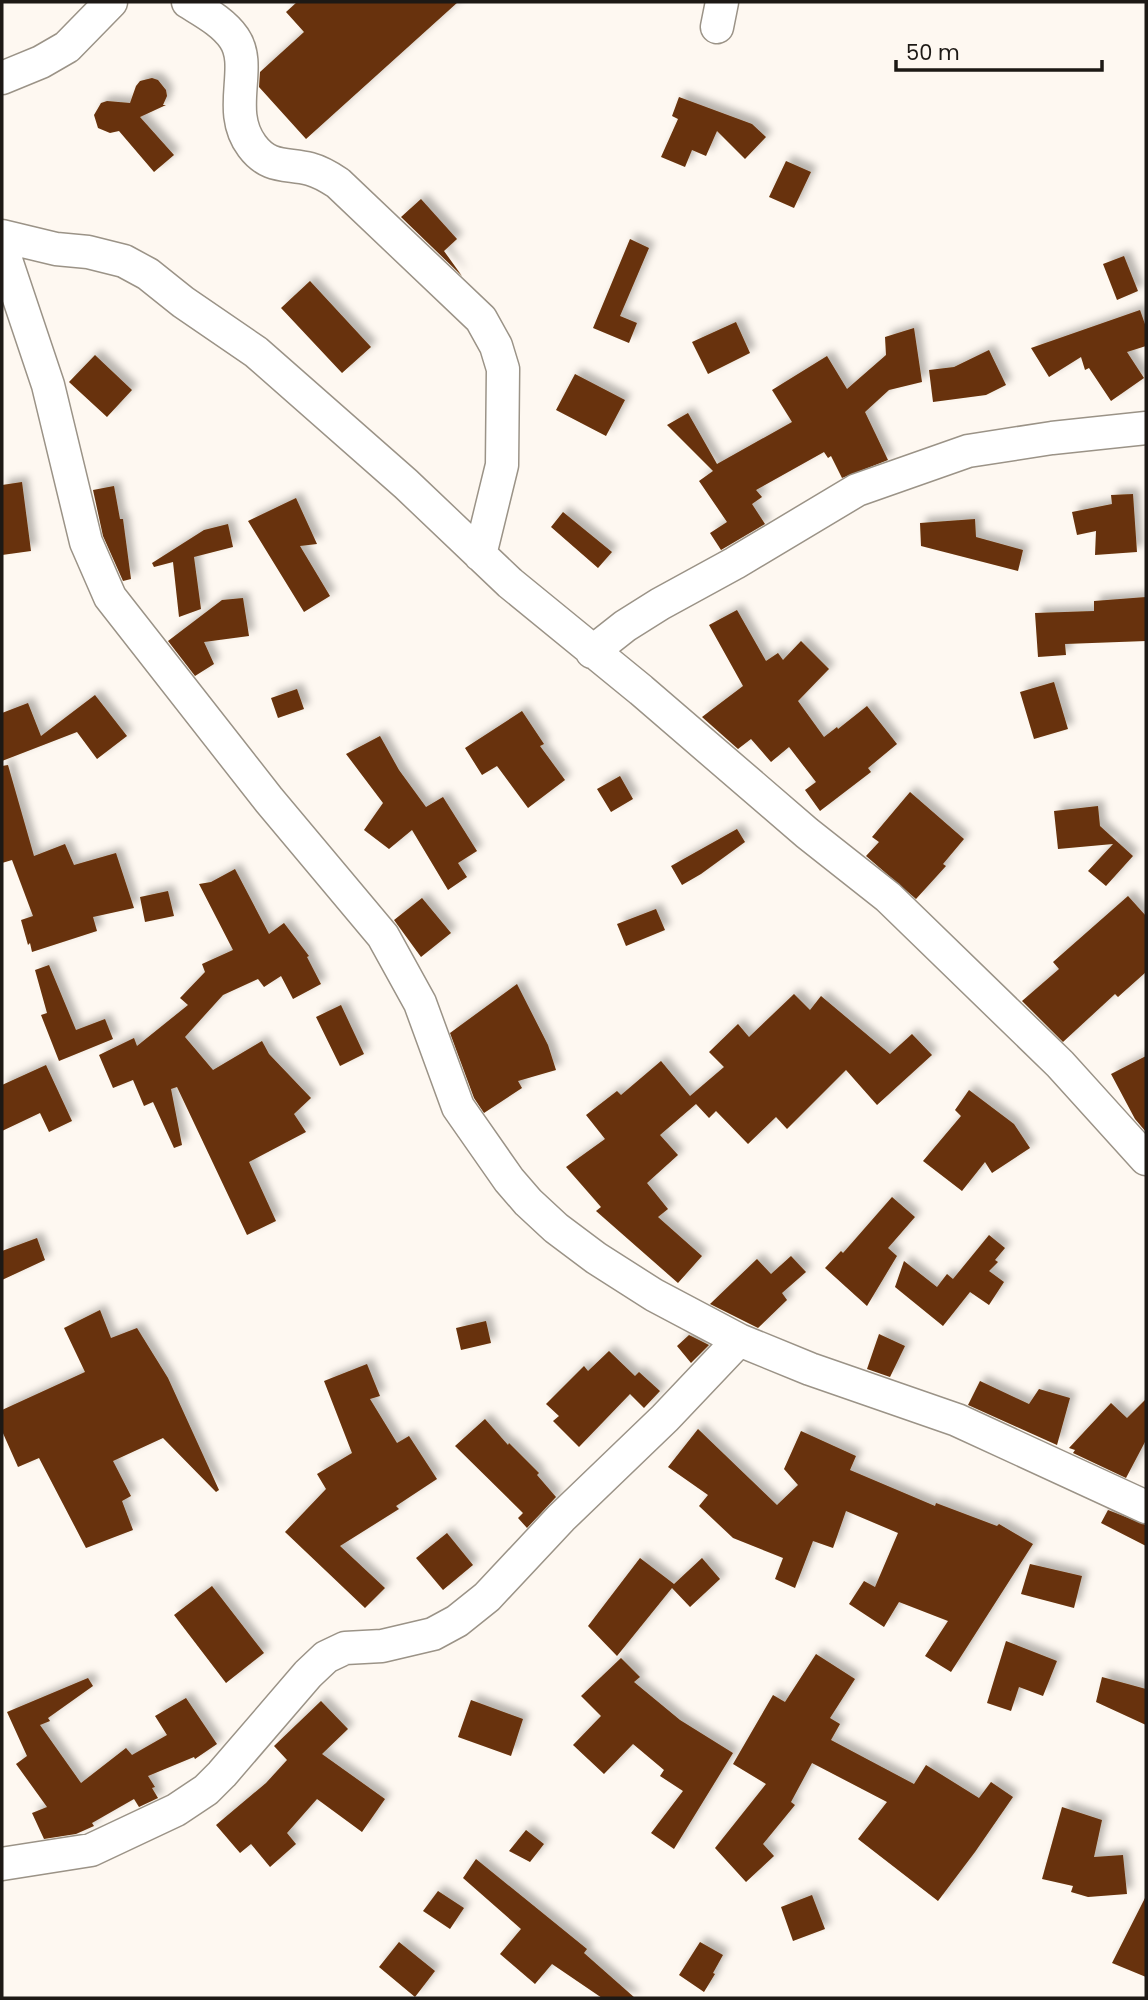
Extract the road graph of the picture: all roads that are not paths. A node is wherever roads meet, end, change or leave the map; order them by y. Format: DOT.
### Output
graph roads {
  1 [pos="111,2"];
  2 [pos="188,2"];
  3 [pos="2,78"];
  4 [pos="2,236"];
  5 [pos="2,248"];
  6 [pos="1146,428"];
  7 [pos="480,555"];
  8 [pos="592,652"];
  9 [pos="1146,1159"];
  10 [pos="739,1340"];
  11 [pos="1146,1507"];
  12 [pos="2,1864"];
  1 -- 3 [label="street"];
  2 -- 7 [label="street"];
  4 -- 7 [label="street"];
  5 -- 10 [label="street"];
  6 -- 8 [label="street"];
  7 -- 8 [label="street"];
  8 -- 9 [label="street"];
  10 -- 11 [label="street"];
  10 -- 12 [label="street"];
}
